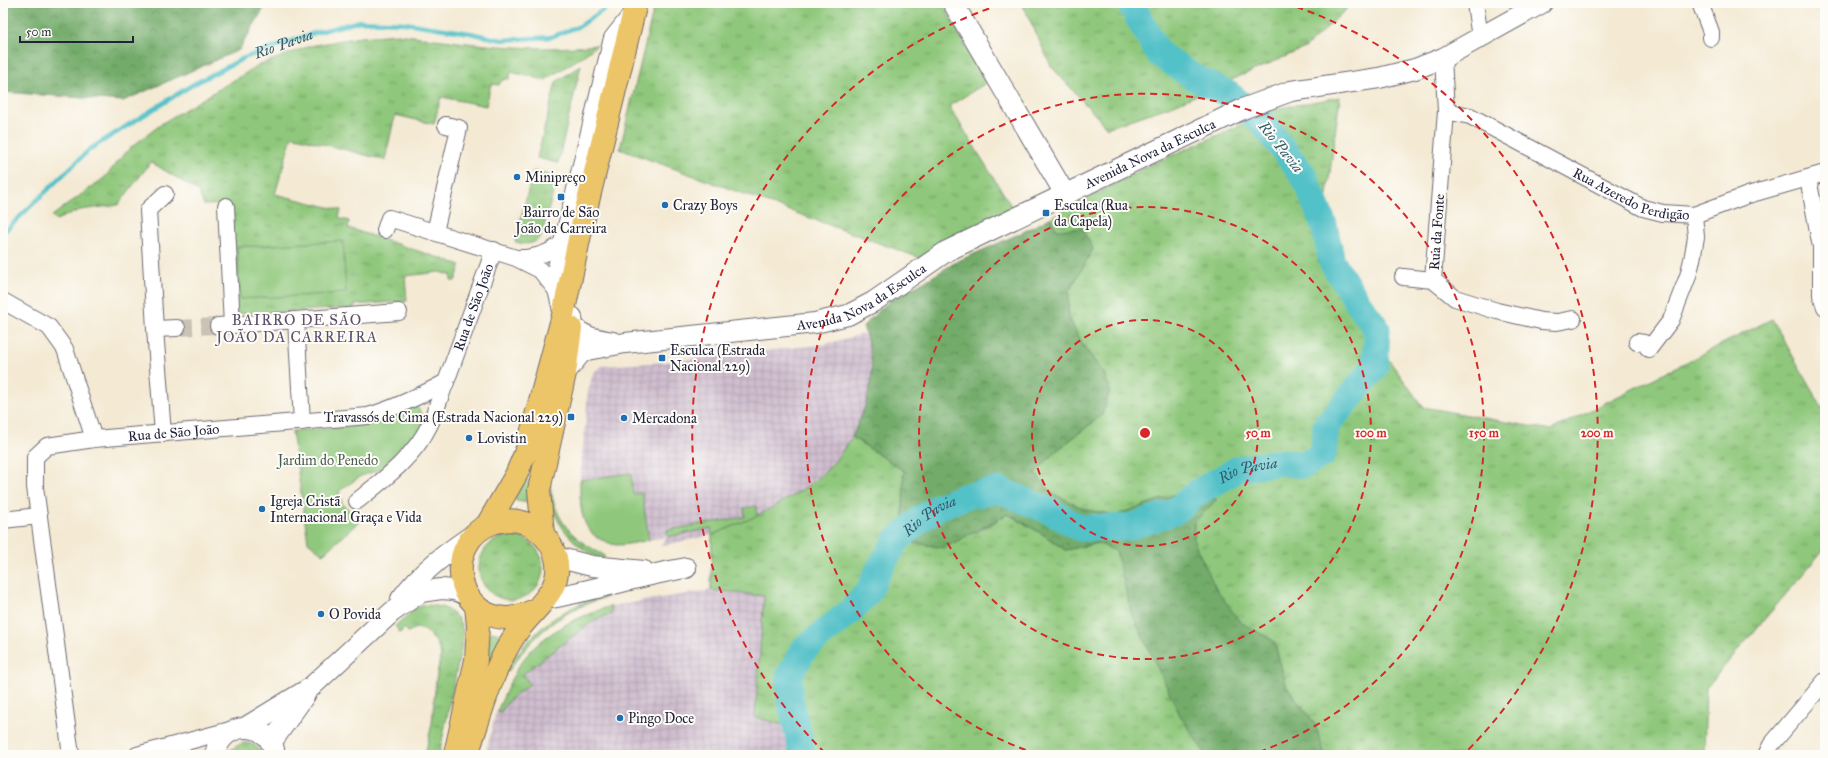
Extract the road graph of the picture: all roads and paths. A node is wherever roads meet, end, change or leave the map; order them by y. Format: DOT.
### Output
graph roads {
  1 [pos="953,3"];
  2 [pos="1475,3"];
  3 [pos="1542,3"];
  4 [pos="1700,3"];
  5 [pos="635,7"];
  6 [pos="1480,38"];
  7 [pos="1711,38"];
  8 [pos="1443,58"];
  9 [pos="1446,111"];
  10 [pos="446,125"];
  11 [pos="1825,173"];
  12 [pos="1808,178"];
  13 [pos="165,194"];
  14 [pos="1065,194"];
  15 [pos="226,206"];
  16 [pos="1694,215"];
  17 [pos="385,230"];
  18 [pos="435,232"];
  19 [pos="562,243"];
  20 [pos="494,250"];
  21 [pos="516,258"];
  22 [pos="1403,277"];
  23 [pos="1433,280"];
  24 [pos="556,290"];
  25 [pos="3,301"];
  26 [pos="1825,307"];
  27 [pos="398,312"];
  28 [pos="567,316"];
  29 [pos="1573,319"];
  30 [pos="296,320"];
  31 [pos="177,328"];
  32 [pos="154,329"];
  33 [pos="1637,342"];
  34 [pos="624,344"];
  35 [pos="564,373"];
  36 [pos="446,382"];
  37 [pos="302,422"];
  38 [pos="163,434"];
  39 [pos="94,439"];
  40 [pos="356,501"];
  41 [pos="39,516"];
  42 [pos="3,520"];
  43 [pos="482,528"];
  44 [pos="543,534"];
  45 [pos="556,557"];
  46 [pos="686,568"];
  47 [pos="656,573"];
  48 [pos="472,600"];
  49 [pos="540,605"];
  50 [pos="392,612"];
  51 [pos="1825,681"];
  52 [pos="310,688"];
  53 [pos="240,728"];
  54 [pos="274,751"];
  55 [pos="71,755"];
  56 [pos="137,755"];
  57 [pos="215,755"];
  58 [pos="455,755"];
  59 [pos="467,755"];
  60 [pos="1766,755"];
  1 -- 14 [label="street"];
  2 -- 6 [label="street"];
  3 -- 6 [label="street, Avenida Nova da Esculca"];
  4 -- 7 [label="street"];
  5 -- 19 [label="street, Rua de São João"];
  5 -- 28 [label="main road"];
  6 -- 8 [label="street, Avenida Nova da Esculca"];
  8 -- 9 [label="street, Rua da Fonte"];
  8 -- 14 [label="street, Avenida Nova da Esculca"];
  9 -- 16 [label="street, Rua Azeredo Perdigão"];
  9 -- 23 [label="street, Rua da Fonte"];
  10 -- 18 [label="street"];
  11 -- 12 [label="street, Rua Azeredo Perdigão"];
  12 -- 16 [label="street, Rua Azeredo Perdigão"];
  12 -- 26 [label="street"];
  13 -- 32 [label="street"];
  14 -- 34 [label="street, Avenida Nova da Esculca"];
  15 -- 30 [label="street"];
  16 -- 33 [label="street"];
  17 -- 18 [label="street"];
  18 -- 20 [label="street"];
  19 -- 21 [label="street, Rua de São João"];
  19 -- 24 [label="street, Rua de São João"];
  20 -- 21 [label="street, Rua de São João"];
  20 -- 36 [label="street, Rua de São João"];
  21 -- 24 [label="street, Rua de São João"];
  22 -- 23 [label="street"];
  23 -- 29 [label="street, Rua da Fonte"];
  24 -- 28 [label="street, Rua de São João"];
  25 -- 39 [label="street"];
  27 -- 30 [label="street"];
  28 -- 34 [label="street, Avenida Nova da Esculca"];
  28 -- 35 [label="main road"];
  28 -- 43 [label="main road"];
  30 -- 37 [label="street"];
  31 -- 32 [label="street"];
  32 -- 38 [label="street"];
  34 -- 35 [label="street, Avenida Nova da Esculca"];
  35 -- 44 [label="main road"];
  36 -- 37 [label="street, Rua de São João"];
  36 -- 40 [label="street"];
  37 -- 38 [label="street, Rua de São João"];
  38 -- 39 [label="street, Rua de São João"];
  39 -- 41 [label="street, Rua de São João"];
  41 -- 42 [label="street"];
  41 -- 55 [label="street, Rua de São João"];
  43 -- 44 [label="main road"];
  43 -- 48 [label="main road"];
  43 -- 50 [label="street"];
  44 -- 45 [label="main road"];
  45 -- 47 [label="street"];
  45 -- 49 [label="main road"];
  46 -- 47 [label="street"];
  47 -- 49 [label="street"];
  48 -- 49 [label="main road"];
  48 -- 50 [label="street"];
  48 -- 58 [label="main road"];
  49 -- 59 [label="main road"];
  50 -- 52 [label="street"];
  51 -- 60 [label="street"];
  52 -- 53 [label="street"];
  52 -- 54 [label="street"];
  53 -- 54 [label="street"];
  53 -- 56 [label="street"];
  53 -- 57 [label="street"];
}
